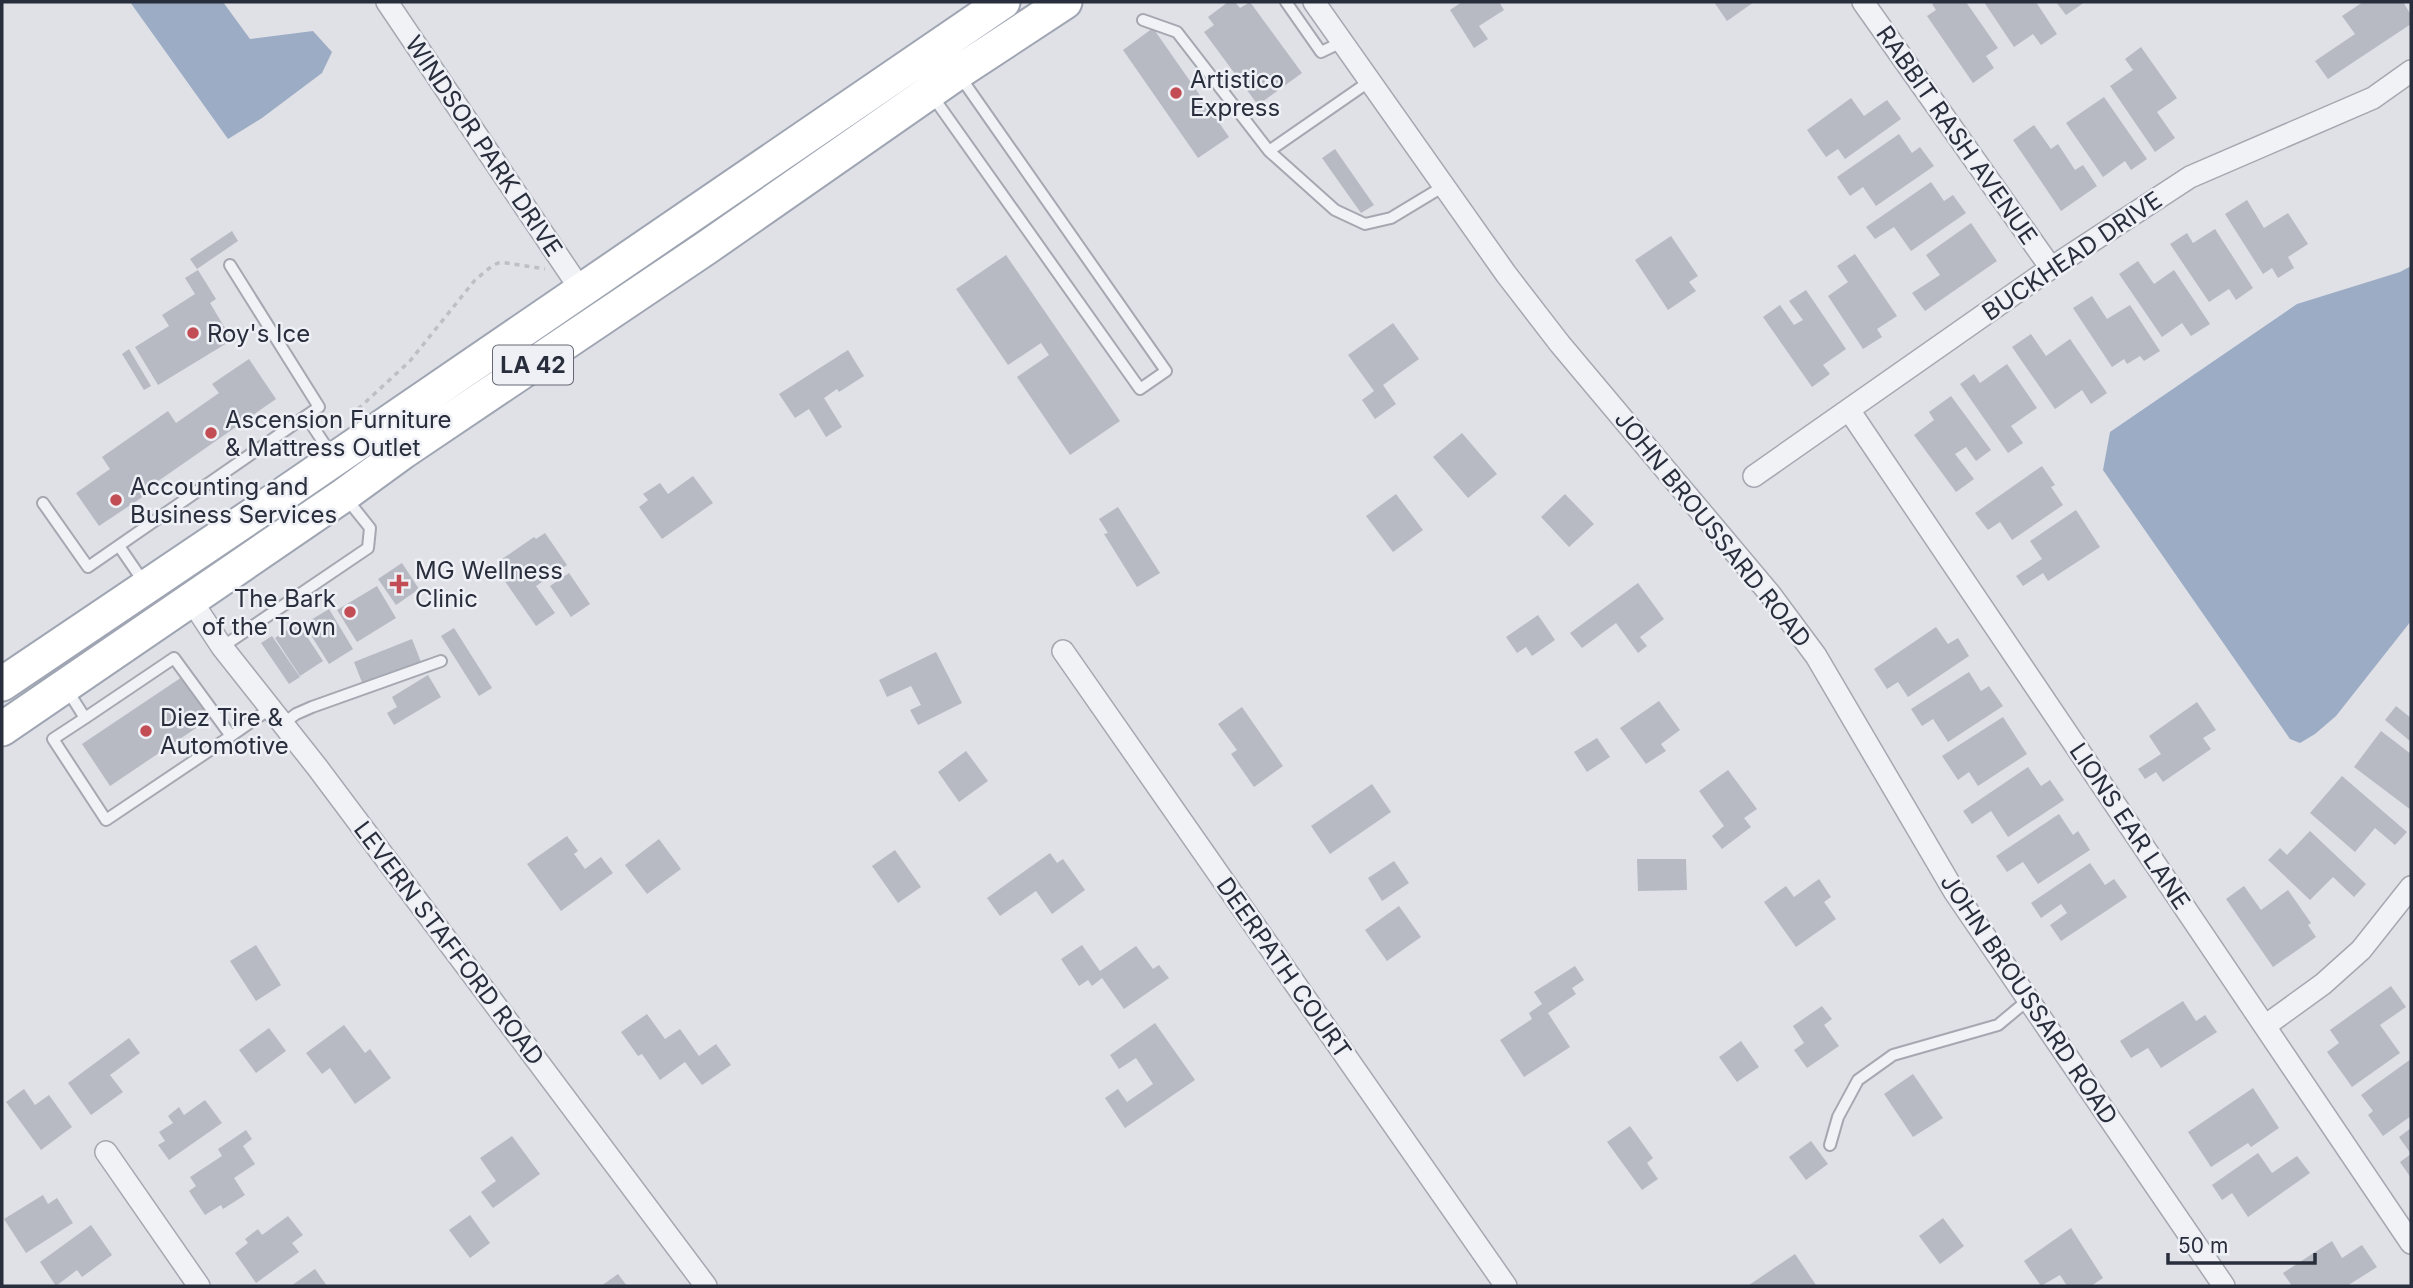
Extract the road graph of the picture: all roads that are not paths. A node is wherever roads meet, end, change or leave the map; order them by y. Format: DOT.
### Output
graph roads {
  1 [pos="387,2"];
  2 [pos="1003,2"];
  3 [pos="1065,2"];
  4 [pos="1286,2"];
  5 [pos="1863,2"];
  6 [pos="1317,7"];
  7 [pos="1143,20"];
  8 [pos="1302,24"];
  9 [pos="1342,42"];
  10 [pos="2411,71"];
  11 [pos="957,73"];
  12 [pos="1370,81"];
  13 [pos="930,92"];
  14 [pos="1269,151"];
  15 [pos="1444,186"];
  16 [pos="230,265"];
  17 [pos="2051,268"];
  18 [pos="581,290"];
  19 [pos="525,328"];
  20 [pos="1849,410"];
  21 [pos="306,416"];
  22 [pos="434,431"];
  23 [pos="335,459"];
  24 [pos="1754,477"];
  25 [pos="344,495"];
  26 [pos="275,500"];
  27 [pos="43,503"];
  28 [pos="120,546"];
  29 [pos="146,587"];
  30 [pos="191,600"];
  31 [pos="222,647"];
  32 [pos="1063,650"];
  33 [pos="441,661"];
  34 [pos="2,684"];
  35 [pos="65,687"];
  36 [pos="277,715"];
  37 [pos="85,718"];
  38 [pos="2,729"];
  39 [pos="231,736"];
  40 [pos="2411,887"];
  41 [pos="2028,1000"];
  42 [pos="2265,1026"];
  43 [pos="1830,1145"];
  44 [pos="107,1152"];
  45 [pos="2411,1242"];
  46 [pos="199,1286"];
  47 [pos="706,1286"];
  48 [pos="1506,1286"];
  49 [pos="2224,1286"];
  1 -- 18 [label="street, WINDSOR PARK DRIVE"];
  2 -- 18 [label="main road, LA 42"];
  3 -- 11 [label="main road, LA 42"];
  4 -- 8 [label="lane"];
  5 -- 17 [label="street, RABBIT RASH AVENUE"];
  6 -- 8 [label="lane"];
  6 -- 9 [label="street, JOHN BROUSSARD ROAD"];
  7 -- 14 [label="lane"];
  8 -- 9 [label="lane"];
  9 -- 12 [label="street, JOHN BROUSSARD ROAD"];
  10 -- 17 [label="street, BUCKHEAD DRIVE"];
  11 -- 13 [label="main road, LA 42"];
  11 -- 13 [label="lane"];
  12 -- 14 [label="lane"];
  12 -- 15 [label="street, JOHN BROUSSARD ROAD"];
  13 -- 22 [label="main road, LA 42"];
  14 -- 15 [label="lane"];
  15 -- 41 [label="street, JOHN BROUSSARD ROAD"];
  16 -- 21 [label="lane"];
  17 -- 20 [label="street, BUCKHEAD DRIVE"];
  18 -- 19 [label="main road, LA 42"];
  19 -- 22 [label="main road"];
  19 -- 23 [label="main road, LA 42"];
  20 -- 24 [label="street, BUCKHEAD DRIVE"];
  20 -- 42 [label="street, LIONS EAR LANE"];
  21 -- 23 [label="lane"];
  21 -- 28 [label="lane"];
  22 -- 25 [label="main road, LA 42"];
  23 -- 26 [label="main road, LA 42"];
  25 -- 30 [label="main road, LA 42"];
  25 -- 31 [label="lane"];
  26 -- 29 [label="main road, LA 42"];
  26 -- 30 [label="main road"];
  27 -- 28 [label="lane"];
  28 -- 29 [label="lane"];
  29 -- 34 [label="main road, LA 42"];
  30 -- 31 [label="street, LEVERN STAFFORD ROAD"];
  30 -- 35 [label="main road, LA 42"];
  31 -- 36 [label="street, LEVERN STAFFORD ROAD"];
  32 -- 48 [label="street, DEERPATH COURT"];
  33 -- 36 [label="lane"];
  35 -- 37 [label="lane"];
  35 -- 38 [label="main road, LA 42"];
  36 -- 39 [label="lane"];
  36 -- 47 [label="street, LEVERN STAFFORD ROAD"];
  37 -- 39 [label="lane"];
  37 -- 39 [label="lane"];
  40 -- 42 [label="street"];
  41 -- 43 [label="lane"];
  41 -- 49 [label="street, JOHN BROUSSARD ROAD"];
  42 -- 45 [label="street, LIONS EAR LANE"];
  44 -- 46 [label="street"];
}
